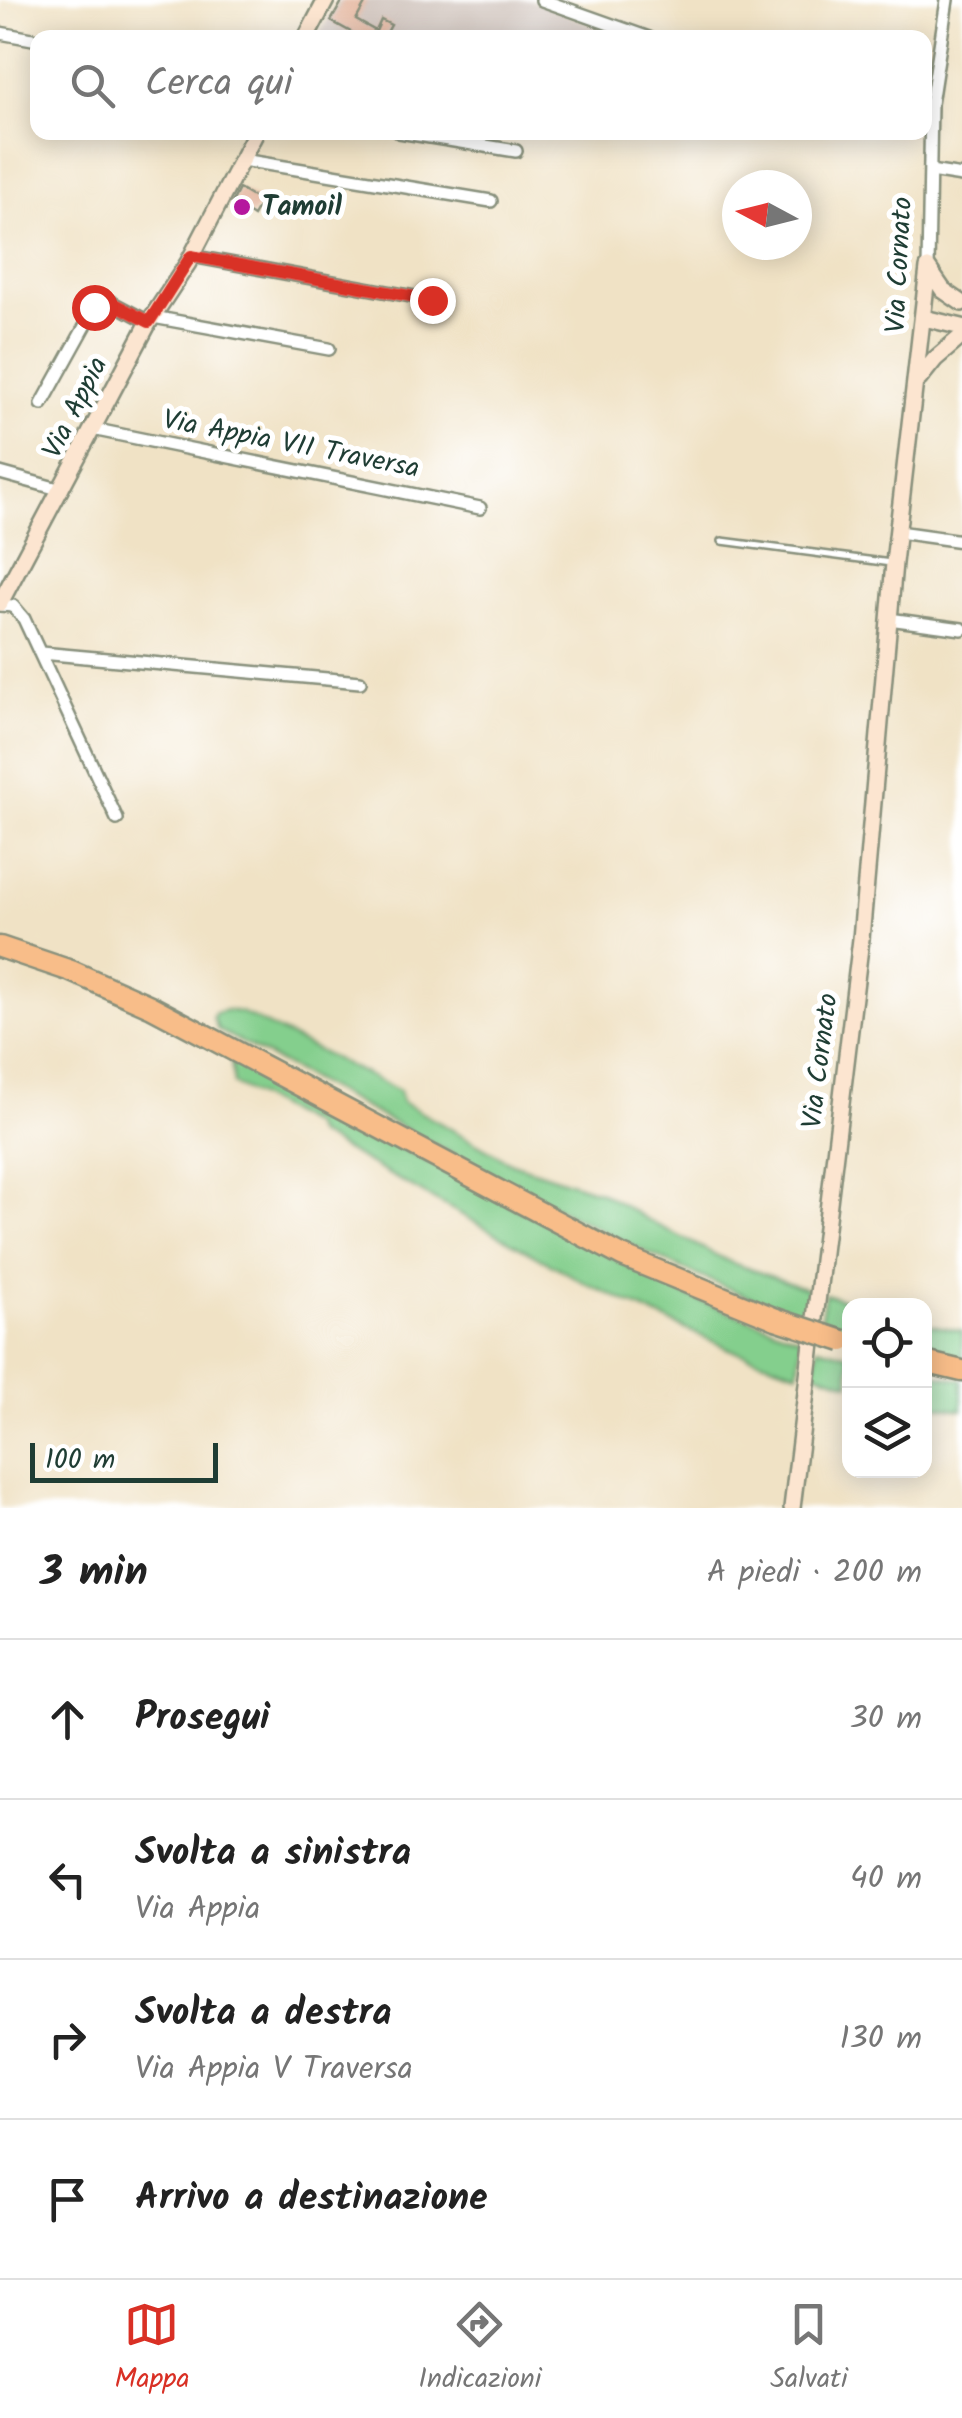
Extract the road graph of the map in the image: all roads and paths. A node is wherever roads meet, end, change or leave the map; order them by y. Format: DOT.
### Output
graph roads {
  1 [pos="326,0"];
  2 [pos="542,0"];
  3 [pos="948,0"];
  4 [pos="310,30"];
  5 [pos="627,30"];
  6 [pos="0,33"];
  7 [pos="30,39"];
  8 [pos="932,83"];
  9 [pos="252,140"];
  10 [pos="448,140"];
  11 [pos="929,140"];
  12 [pos="516,151"];
  13 [pos="242,160"];
  14 [pos="930,171"];
  15 [pos="962,176"];
  16 [pos="490,201"];
  17 [pos="191,256"];
  18 [pos="928,268"];
  19 [pos="432,300"];
  20 [pos="962,306"];
  21 [pos="924,314"];
  22 [pos="151,320"];
  23 [pos="962,326"];
  24 [pos="962,336"];
  25 [pos="329,350"];
  26 [pos="917,382"];
  27 [pos="42,404"];
  28 [pos="92,428"];
  29 [pos="0,473"];
  30 [pos="62,490"];
  31 [pos="480,508"];
  32 [pos="898,532"];
  33 [pos="722,541"];
  34 [pos="962,541"];
  35 [pos="894,563"];
  36 [pos="0,604"];
  37 [pos="889,619"];
  38 [pos="962,629"];
  39 [pos="41,653"];
  40 [pos="360,682"];
  41 [pos="116,819"];
  42 [pos="0,947"];
  43 [pos="842,1341"];
  44 [pos="932,1364"];
  45 [pos="962,1370"];
  46 [pos="792,1508"];
  1 -- 4 [label="street"];
  2 -- 5 [label="street"];
  3 -- 8 [label="street, Via Cornato"];
  6 -- 7 [label="street"];
  9 -- 13 [label="street, Via Appia"];
  10 -- 12 [label="street"];
  11 -- 14 [label="street, Via Cornato"];
  13 -- 16 [label="street"];
  13 -- 17 [label="street, Via Appia"];
  14 -- 15 [label="street"];
  14 -- 18 [label="street, Via Cornato"];
  17 -- 19 [label="street"];
  17 -- 22 [label="street, Via Appia"];
  18 -- 20 [label="street"];
  18 -- 21 [label="street, Via Cornato"];
  20 -- 21 [label="street"];
  21 -- 23 [label="street"];
  21 -- 26 [label="street, Via Cornato"];
  22 -- 25 [label="street"];
  22 -- 27 [label="street"];
  22 -- 28 [label="street, Via Appia"];
  24 -- 26 [label="street"];
  26 -- 32 [label="street, Via Cornato"];
  28 -- 30 [label="street, Via Appia"];
  28 -- 31 [label="street, Via Appia VII Traversa"];
  29 -- 30 [label="street"];
  30 -- 36 [label="street, Via Appia"];
  32 -- 34 [label="street"];
  32 -- 35 [label="street, Via Cornato"];
  33 -- 35 [label="lane"];
  35 -- 37 [label="street, Via Cornato"];
  36 -- 39 [label="street"];
  37 -- 38 [label="street"];
  37 -- 46 [label="street, Via Cornato"];
  39 -- 40 [label="street"];
  39 -- 41 [label="street"];
  42 -- 43 [label="highway, bridge"];
  44 -- 45 [label="highway"];
}
